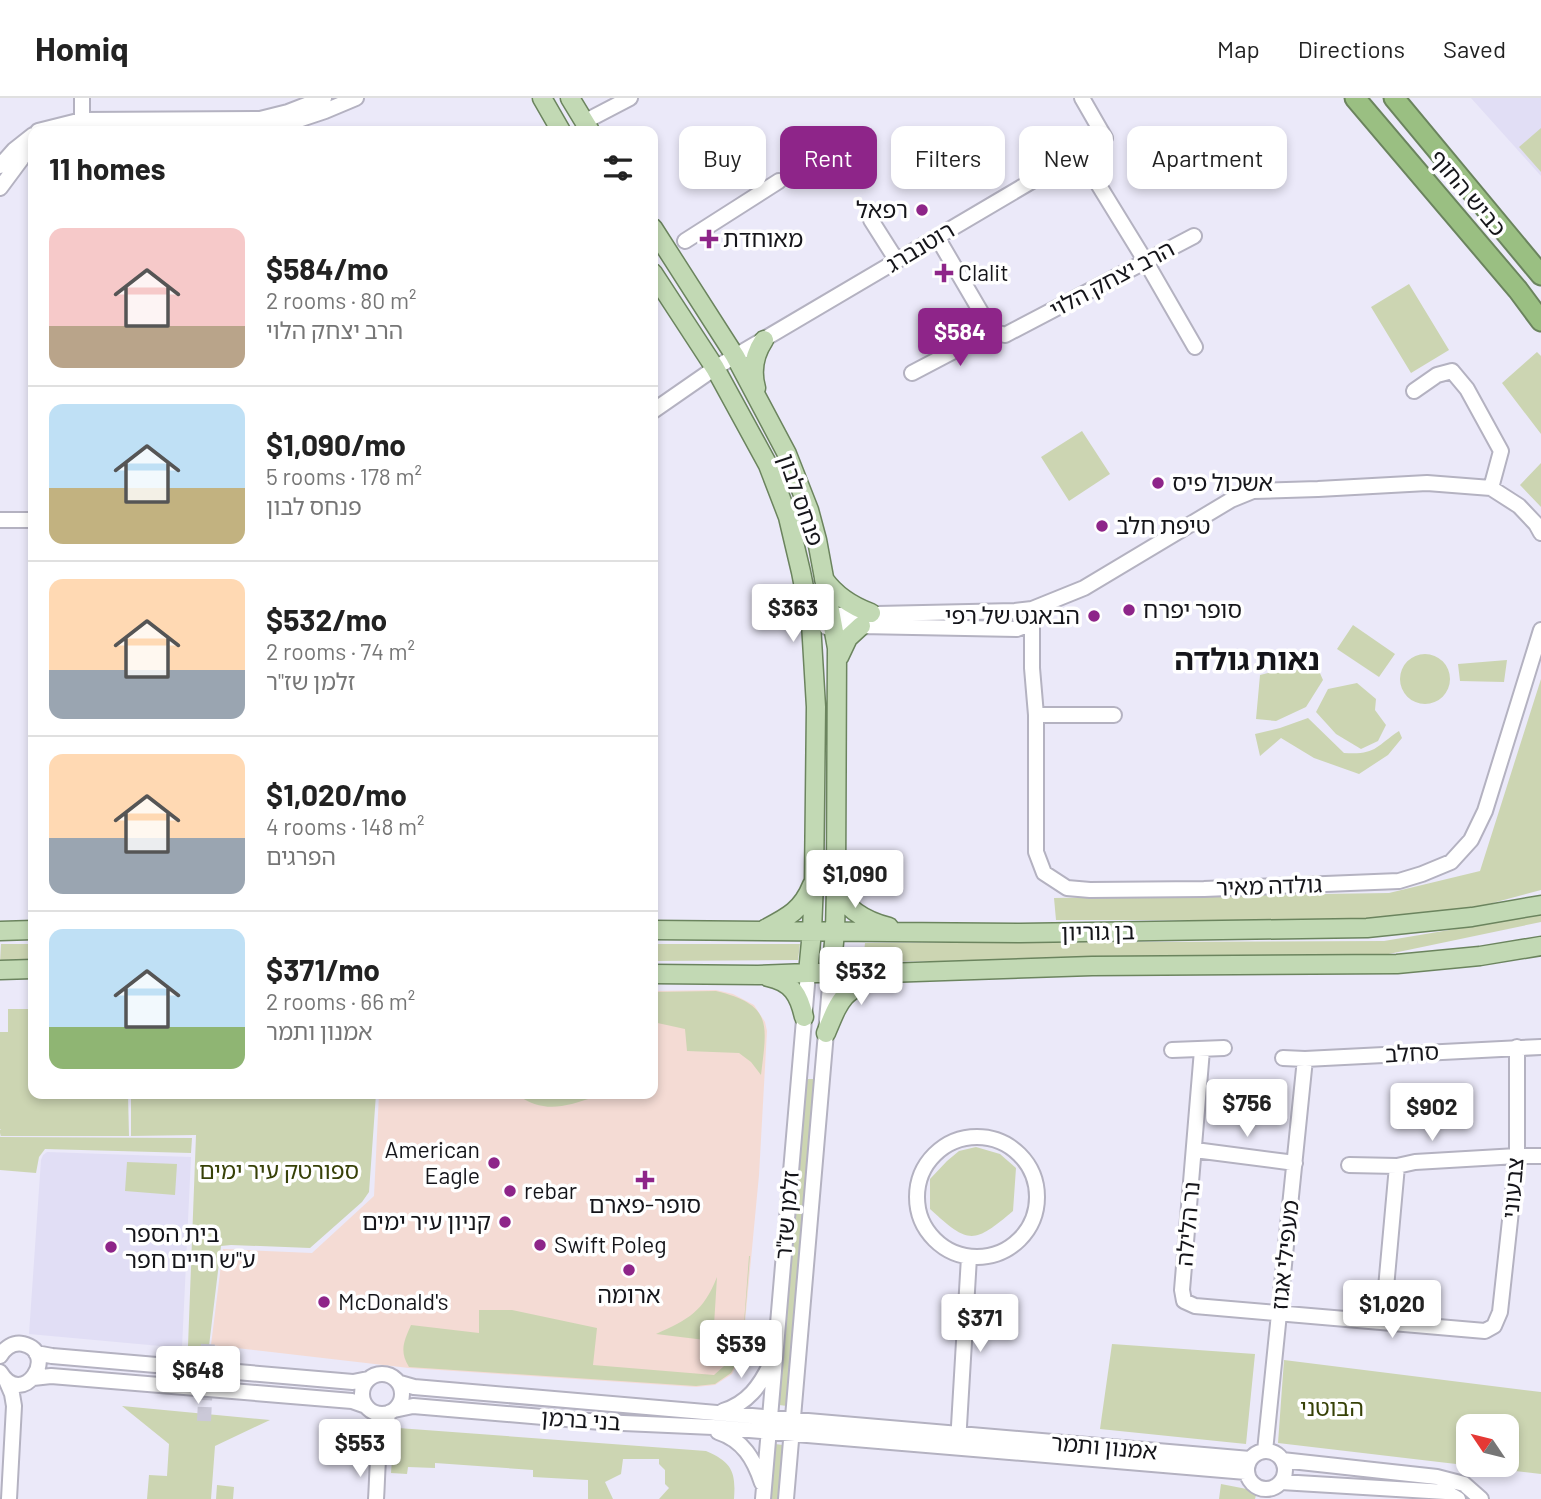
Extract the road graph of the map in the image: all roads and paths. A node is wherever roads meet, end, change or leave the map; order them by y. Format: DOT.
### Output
graph roads {
  1 [pos="82,98"];
  2 [pos="324,98"];
  3 [pos="355,98"];
  4 [pos="542,98"];
  5 [pos="570,98"];
  6 [pos="630,98"];
  7 [pos="1082,98"];
  8 [pos="1355,98"];
  9 [pos="1395,98"];
  10 [pos="82,126"];
  11 [pos="280,126"];
  12 [pos="558,126"];
  13 [pos="586,126"];
  14 [pos="588,126"];
  15 [pos="1098,126"];
  16 [pos="23,152"];
  17 [pos="0,166"];
  18 [pos="779,181"];
  19 [pos="0,188"];
  20 [pos="1019,188"];
  21 [pos="1101,189"];
  22 [pos="872,220"];
  23 [pos="658,236"];
  24 [pos="1194,236"];
  25 [pos="937,237"];
  26 [pos="685,241"];
  27 [pos="897,261"];
  28 [pos="1146,262"];
  29 [pos="1541,275"];
  30 [pos="658,281"];
  31 [pos="1541,321"];
  32 [pos="992,331"];
  33 [pos="764,340"];
  34 [pos="1195,347"];
  35 [pos="735,356"];
  36 [pos="715,368"];
  37 [pos="912,373"];
  38 [pos="1414,391"];
  39 [pos="761,405"];
  40 [pos="658,408"];
  41 [pos="1491,488"];
  42 [pos="0,520"];
  43 [pos="28,520"];
  44 [pos="1541,533"];
  45 [pos="824,578"];
  46 [pos="1015,611"];
  47 [pos="1032,616"];
  48 [pos="866,620"];
  49 [pos="904,621"];
  50 [pos="833,622"];
  51 [pos="811,623"];
  52 [pos="1017,629"];
  53 [pos="1541,630"];
  54 [pos="837,660"];
  55 [pos="1032,668"];
  56 [pos="1036,715"];
  57 [pos="1114,715"];
  58 [pos="814,882"];
  59 [pos="836,887"];
  60 [pos="1541,905"];
  61 [pos="4,927"];
  62 [pos="28,929"];
  63 [pos="658,930"];
  64 [pos="763,930"];
  65 [pos="812,931"];
  66 [pos="835,932"];
  67 [pos="909,932"];
  68 [pos="1541,946"];
  69 [pos="28,969"];
  70 [pos="0,970"];
  71 [pos="808,973"];
  72 [pos="886,973"];
  73 [pos="658,974"];
  74 [pos="831,974"];
  75 [pos="758,975"];
  76 [pos="804,1017"];
  77 [pos="826,1033"];
  78 [pos="1517,1047"];
  79 [pos="1541,1047"];
  80 [pos="1224,1048"];
  81 [pos="1202,1049"];
  82 [pos="1172,1050"];
  83 [pos="1283,1058"];
  84 [pos="1305,1059"];
  85 [pos="1195,1150"];
  86 [pos="1517,1156"];
  87 [pos="1541,1156"];
  88 [pos="1295,1163"];
  89 [pos="1349,1165"];
  90 [pos="1397,1166"];
  91 [pos="968,1257"];
  92 [pos="1279,1314"];
  93 [pos="1383,1321"];
  94 [pos="2,1352"];
  95 [pos="36,1353"];
  96 [pos="775,1356"];
  97 [pos="2,1376"];
  98 [pos="32,1379"];
  99 [pos="368,1379"];
  100 [pos="400,1383"];
  101 [pos="796,1384"];
  102 [pos="368,1408"];
  103 [pos="392,1411"];
  104 [pos="716,1413"];
  105 [pos="14,1423"];
  106 [pos="769,1425"];
  107 [pos="678,1426"];
  108 [pos="793,1427"];
  109 [pos="825,1429"];
  110 [pos="958,1441"];
  111 [pos="1265,1451"];
  112 [pos="1282,1460"];
  113 [pos="378,1462"];
  114 [pos="1248,1466"];
  115 [pos="789,1468"];
  116 [pos="1281,1482"];
  117 [pos="1459,1493"];
  118 [pos="763,1494"];
  119 [pos="1263,1494"];
  120 [pos="9,1499"];
  121 [pos="376,1499"];
  122 [pos="786,1499"];
  123 [pos="1480,1499"];
  1 -- 10 [label="street"];
  2 -- 10 [label="street"];
  3 -- 11 [label="street"];
  4 -- 12 [label="main road"];
  5 -- 13 [label="main road"];
  6 -- 14 [label="street"];
  7 -- 15 [label="street, רוטנברג"];
  8 -- 31 [label="highway, כביש החוף"];
  9 -- 29 [label="highway, כביש החוף"];
  16 -- 17 [label="street"];
  16 -- 19 [label="street"];
  18 -- 26 [label="street"];
  20 -- 25 [label="street, רוטנברג"];
  21 -- 28 [label="street"];
  22 -- 27 [label="street"];
  23 -- 35 [label="main road, פנחס לבון"];
  24 -- 28 [label="street, הרב יצחק הלוי"];
  25 -- 27 [label="street, רוטנברג"];
  25 -- 32 [label="street"];
  27 -- 33 [label="street, רוטנברג"];
  28 -- 32 [label="street, הרב יצחק הלוי"];
  28 -- 34 [label="street"];
  30 -- 36 [label="main road, פנחס לבון"];
  32 -- 37 [label="street, הרב יצחק הלוי"];
  33 -- 35 [label="street, רוטנברג"];
  33 -- 39 [label="main road"];
  35 -- 36 [label="street, רוטנברג"];
  35 -- 39 [label="main road, פנחס לבון"];
  36 -- 40 [label="street, רוטנברג"];
  36 -- 51 [label="main road, פנחס לבון"];
  38 -- 41 [label="street"];
  39 -- 45 [label="main road, פנחס לבון"];
  41 -- 44 [label="street"];
  41 -- 47 [label="street"];
  42 -- 43 [label="street"];
  45 -- 48 [label="main road"];
  45 -- 50 [label="main road, פנחס לבון"];
  46 -- 47 [label="street"];
  46 -- 49 [label="street"];
  46 -- 52 [label="street, גולדה מאיר"];
  47 -- 52 [label="street"];
  47 -- 55 [label="street, גולדה מאיר"];
  48 -- 49 [label="street"];
  48 -- 50 [label="street"];
  48 -- 54 [label="main road"];
  49 -- 52 [label="street"];
  50 -- 51 [label="street"];
  50 -- 54 [label="main road, פנחס לבון"];
  51 -- 58 [label="main road, פנחס לבון"];
  52 -- 55 [label="street, גולדה מאיר"];
  53 -- 56 [label="street, גולדה מאיר"];
  54 -- 59 [label="main road, פנחס לבון"];
  55 -- 56 [label="street, גולדה מאיר"];
  56 -- 57 [label="street"];
  58 -- 64 [label="main road"];
  58 -- 65 [label="main road, פנחס לבון"];
  59 -- 66 [label="main road, פנחס לבון"];
  59 -- 67 [label="main road"];
  60 -- 67 [label="main road, בן גוריון"];
  61 -- 62 [label="main road"];
  63 -- 64 [label="main road, בן גוריון"];
  64 -- 65 [label="main road, בן גוריון"];
  65 -- 66 [label="main road, בן גוריון"];
  65 -- 71 [label="main road, זלמן שז\"ר"];
  66 -- 67 [label="main road, בן גוריון"];
  66 -- 74 [label="main road, זלמן שז\"ר"];
  68 -- 72 [label="main road, בן גוריון"];
  69 -- 70 [label="main road"];
  71 -- 74 [label="main road, בן גוריון"];
  71 -- 75 [label="main road, בן גוריון"];
  71 -- 76 [label="street, זלמן שז\"ר"];
  72 -- 74 [label="main road, בן גוריון"];
  72 -- 77 [label="main road"];
  73 -- 75 [label="main road, בן גוריון"];
  74 -- 77 [label="street, זלמן שז\"ר"];
  75 -- 76 [label="main road"];
  76 -- 96 [label="street, זלמן שז\"ר"];
  77 -- 101 [label="street, זלמן שז\"ר"];
  78 -- 79 [label="street, סחלב"];
  78 -- 84 [label="street, סחלב"];
  78 -- 86 [label="street, צבעוני"];
  80 -- 81 [label="street"];
  81 -- 82 [label="street"];
  81 -- 85 [label="street, נר הלילה"];
  83 -- 84 [label="street, סחלב"];
  84 -- 88 [label="street, מעפילי אגוז"];
  85 -- 88 [label="street"];
  85 -- 92 [label="street, נר הלילה"];
  86 -- 87 [label="street"];
  86 -- 90 [label="street"];
  86 -- 93 [label="street, צבעוני"];
  88 -- 92 [label="street, מעפילי אגוז"];
  89 -- 90 [label="street"];
  90 -- 93 [label="street"];
  91 -- 91 [label="street"];
  91 -- 110 [label="street"];
  92 -- 93 [label="street"];
  92 -- 111 [label="street, מעפילי אגוז"];
  94 -- 95 [label="street"];
  95 -- 98 [label="street"];
  95 -- 99 [label="street"];
  96 -- 104 [label="street"];
  96 -- 106 [label="street, זלמן שז\"ר"];
  97 -- 98 [label="street"];
  97 -- 105 [label="street"];
  98 -- 102 [label="street"];
  98 -- 105 [label="street"];
  99 -- 100 [label="street"];
  99 -- 102 [label="street"];
  100 -- 103 [label="street"];
  100 -- 104 [label="street, בני ברמן"];
  101 -- 108 [label="street, זלמן שז\"ר"];
  101 -- 109 [label="street"];
  102 -- 103 [label="street"];
  102 -- 113 [label="street"];
  103 -- 107 [label="street, בני ברמן"];
  103 -- 113 [label="street"];
  104 -- 106 [label="street, בני ברמן"];
  105 -- 120 [label="street"];
  106 -- 107 [label="street, בני ברמן"];
  106 -- 108 [label="street, אמנון ותמר"];
  106 -- 118 [label="street, זלמן שז\"ר"];
  107 -- 118 [label="street"];
  108 -- 109 [label="street, אמנון ותמר"];
  108 -- 115 [label="street, זלמן שז\"ר"];
  109 -- 110 [label="street, אמנון ותמר"];
  109 -- 115 [label="street"];
  110 -- 114 [label="street, אמנון ותמר"];
  110 -- 114 [label="street, אמנון ותמר"];
  111 -- 112 [label="street"];
  111 -- 114 [label="street"];
  112 -- 116 [label="street"];
  112 -- 117 [label="street"];
  113 -- 121 [label="street"];
  114 -- 119 [label="street"];
  115 -- 122 [label="street, זלמן שז\"ר"];
  116 -- 117 [label="street"];
  116 -- 119 [label="street"];
  117 -- 123 [label="street"];
}
